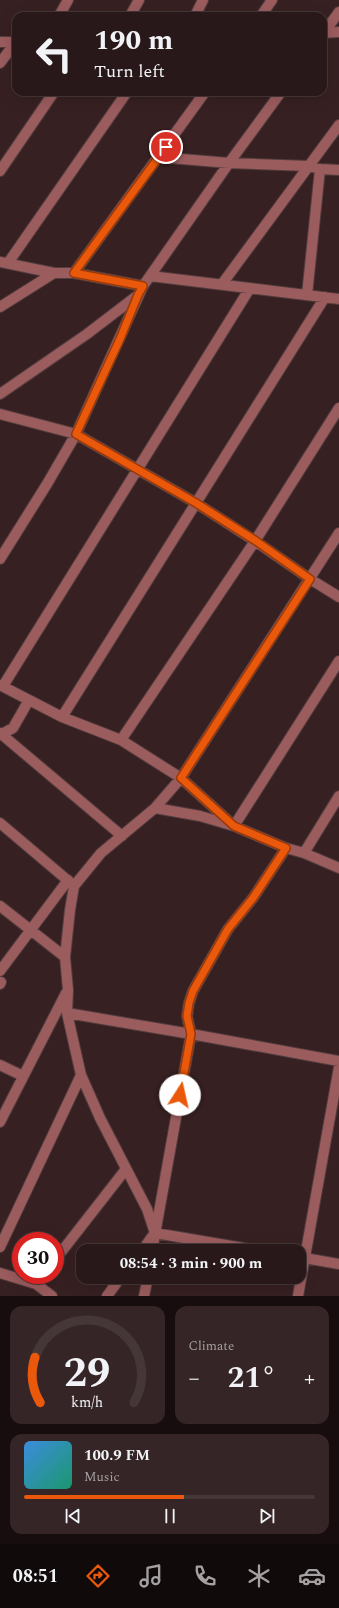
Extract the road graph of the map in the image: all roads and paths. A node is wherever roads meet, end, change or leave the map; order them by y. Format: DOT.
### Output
graph roads {
  1 [pos="68,0"];
  2 [pos="139,0"];
  3 [pos="203,0"];
  4 [pos="272,0"];
  5 [pos="62,12"];
  6 [pos="132,12"];
  7 [pos="197,12"];
  8 [pos="263,12"];
  9 [pos="339,12"];
  10 [pos="327,28"];
  11 [pos="339,32"];
  12 [pos="327,33"];
  13 [pos="0,42"];
  14 [pos="12,42"];
  15 [pos="12,47"];
  16 [pos="0,63"];
  17 [pos="51,96"];
  18 [pos="124,96"];
  19 [pos="202,96"];
  20 [pos="278,96"];
  21 [pos="339,125"];
  22 [pos="158,158"];
  23 [pos="229,163"];
  24 [pos="308,166"];
  25 [pos="320,169"];
  26 [pos="339,170"];
  27 [pos="0,171"];
  28 [pos="4,262"];
  29 [pos="54,273"];
  30 [pos="74,273"];
  31 [pos="150,276"];
  32 [pos="222,284"];
  33 [pos="250,288"];
  34 [pos="141,291"];
  35 [pos="307,295"];
  36 [pos="325,297"];
  37 [pos="339,299"];
  38 [pos="0,307"];
  39 [pos="0,394"];
  40 [pos="339,408"];
  41 [pos="0,414"];
  42 [pos="76,434"];
  43 [pos="136,470"];
  44 [pos="196,503"];
  45 [pos="339,533"];
  46 [pos="256,541"];
  47 [pos="0,559"];
  48 [pos="310,579"];
  49 [pos="339,597"];
  50 [pos="339,661"];
  51 [pos="1,686"];
  52 [pos="29,700"];
  53 [pos="62,717"];
  54 [pos="0,734"];
  55 [pos="121,740"];
  56 [pos="181,778"];
  57 [pos="339,796"];
  58 [pos="155,808"];
  59 [pos="0,823"];
  60 [pos="234,826"];
  61 [pos="122,836"];
  62 [pos="286,848"];
  63 [pos="304,853"];
  64 [pos="339,868"];
  65 [pos="71,883"];
  66 [pos="0,906"];
  67 [pos="31,930"];
  68 [pos="65,957"];
  69 [pos="0,971"];
  70 [pos="68,990"];
  71 [pos="67,1013"];
  72 [pos="191,1034"];
  73 [pos="339,1061"];
  74 [pos="0,1065"];
  75 [pos="339,1067"];
  76 [pos="81,1075"];
  77 [pos="23,1076"];
  78 [pos="0,1122"];
  79 [pos="126,1169"];
  80 [pos="155,1233"];
  81 [pos="146,1244"];
  82 [pos="153,1244"];
  83 [pos="220,1244"];
  84 [pos="305,1244"];
  85 [pos="0,1247"];
  86 [pos="64,1248"];
  87 [pos="306,1259"];
  88 [pos="339,1264"];
  89 [pos="0,1273"];
  90 [pos="12,1277"];
  91 [pos="36,1284"];
  92 [pos="116,1284"];
  93 [pos="147,1284"];
  94 [pos="299,1284"];
  95 [pos="52,1296"];
  96 [pos="108,1296"];
  97 [pos="144,1296"];
  98 [pos="298,1296"];
  1 -- 5 [label="street"];
  2 -- 6 [label="street"];
  3 -- 7 [label="street"];
  4 -- 8 [label="street"];
  9 -- 10 [label="street"];
  11 -- 12 [label="street"];
  13 -- 14 [label="street"];
  15 -- 16 [label="street"];
  17 -- 27 [label="street"];
  18 -- 28 [label="street"];
  19 -- 22 [label="street"];
  20 -- 23 [label="street"];
  21 -- 24 [label="street"];
  22 -- 23 [label="street"];
  22 -- 30 [label="street"];
  23 -- 24 [label="street"];
  23 -- 31 [label="street"];
  24 -- 25 [label="street"];
  24 -- 32 [label="street"];
  25 -- 26 [label="street"];
  25 -- 35 [label="street"];
  28 -- 29 [label="street"];
  29 -- 30 [label="street"];
  29 -- 38 [label="street"];
  30 -- 34 [label="street"];
  31 -- 32 [label="street"];
  31 -- 34 [label="street"];
  32 -- 33 [label="street"];
  33 -- 35 [label="street"];
  33 -- 43 [label="street"];
  34 -- 39 [label="street"];
  34 -- 42 [label="street"];
  35 -- 36 [label="street"];
  36 -- 37 [label="street"];
  36 -- 44 [label="street"];
  40 -- 46 [label="street"];
  41 -- 42 [label="street"];
  42 -- 43 [label="street"];
  42 -- 47 [label="street"];
  43 -- 44 [label="street"];
  43 -- 51 [label="street"];
  44 -- 46 [label="street"];
  44 -- 53 [label="street"];
  45 -- 48 [label="street"];
  46 -- 48 [label="street"];
  46 -- 55 [label="street"];
  48 -- 49 [label="street"];
  48 -- 56 [label="street"];
  50 -- 60 [label="street"];
  51 -- 52 [label="street"];
  52 -- 53 [label="street"];
  52 -- 54 [label="street"];
  53 -- 55 [label="street"];
  54 -- 61 [label="street"];
  55 -- 56 [label="street"];
  56 -- 58 [label="street"];
  56 -- 60 [label="street"];
  57 -- 63 [label="street"];
  58 -- 60 [label="street"];
  58 -- 61 [label="street"];
  59 -- 65 [label="street"];
  60 -- 62 [label="street"];
  61 -- 65 [label="street"];
  62 -- 63 [label="street"];
  62 -- 72 [label="street"];
  63 -- 64 [label="street"];
  65 -- 67 [label="street"];
  65 -- 68 [label="street"];
  66 -- 67 [label="street"];
  67 -- 68 [label="street"];
  67 -- 69 [label="street"];
  68 -- 70 [label="street"];
  70 -- 71 [label="street"];
  70 -- 77 [label="street"];
  71 -- 72 [label="street"];
  71 -- 76 [label="street"];
  72 -- 73 [label="street"];
  72 -- 80 [label="street"];
  74 -- 77 [label="street"];
  75 -- 84 [label="street"];
  76 -- 79 [label="street"];
  76 -- 85 [label="street"];
  77 -- 78 [label="street"];
  79 -- 80 [label="street"];
  79 -- 86 [label="street"];
  80 -- 81 [label="street"];
  80 -- 82 [label="street"];
  80 -- 83 [label="street"];
  87 -- 88 [label="street"];
  89 -- 90 [label="street"];
  91 -- 95 [label="street"];
  92 -- 96 [label="street"];
  93 -- 97 [label="street"];
  94 -- 98 [label="street"];
}
